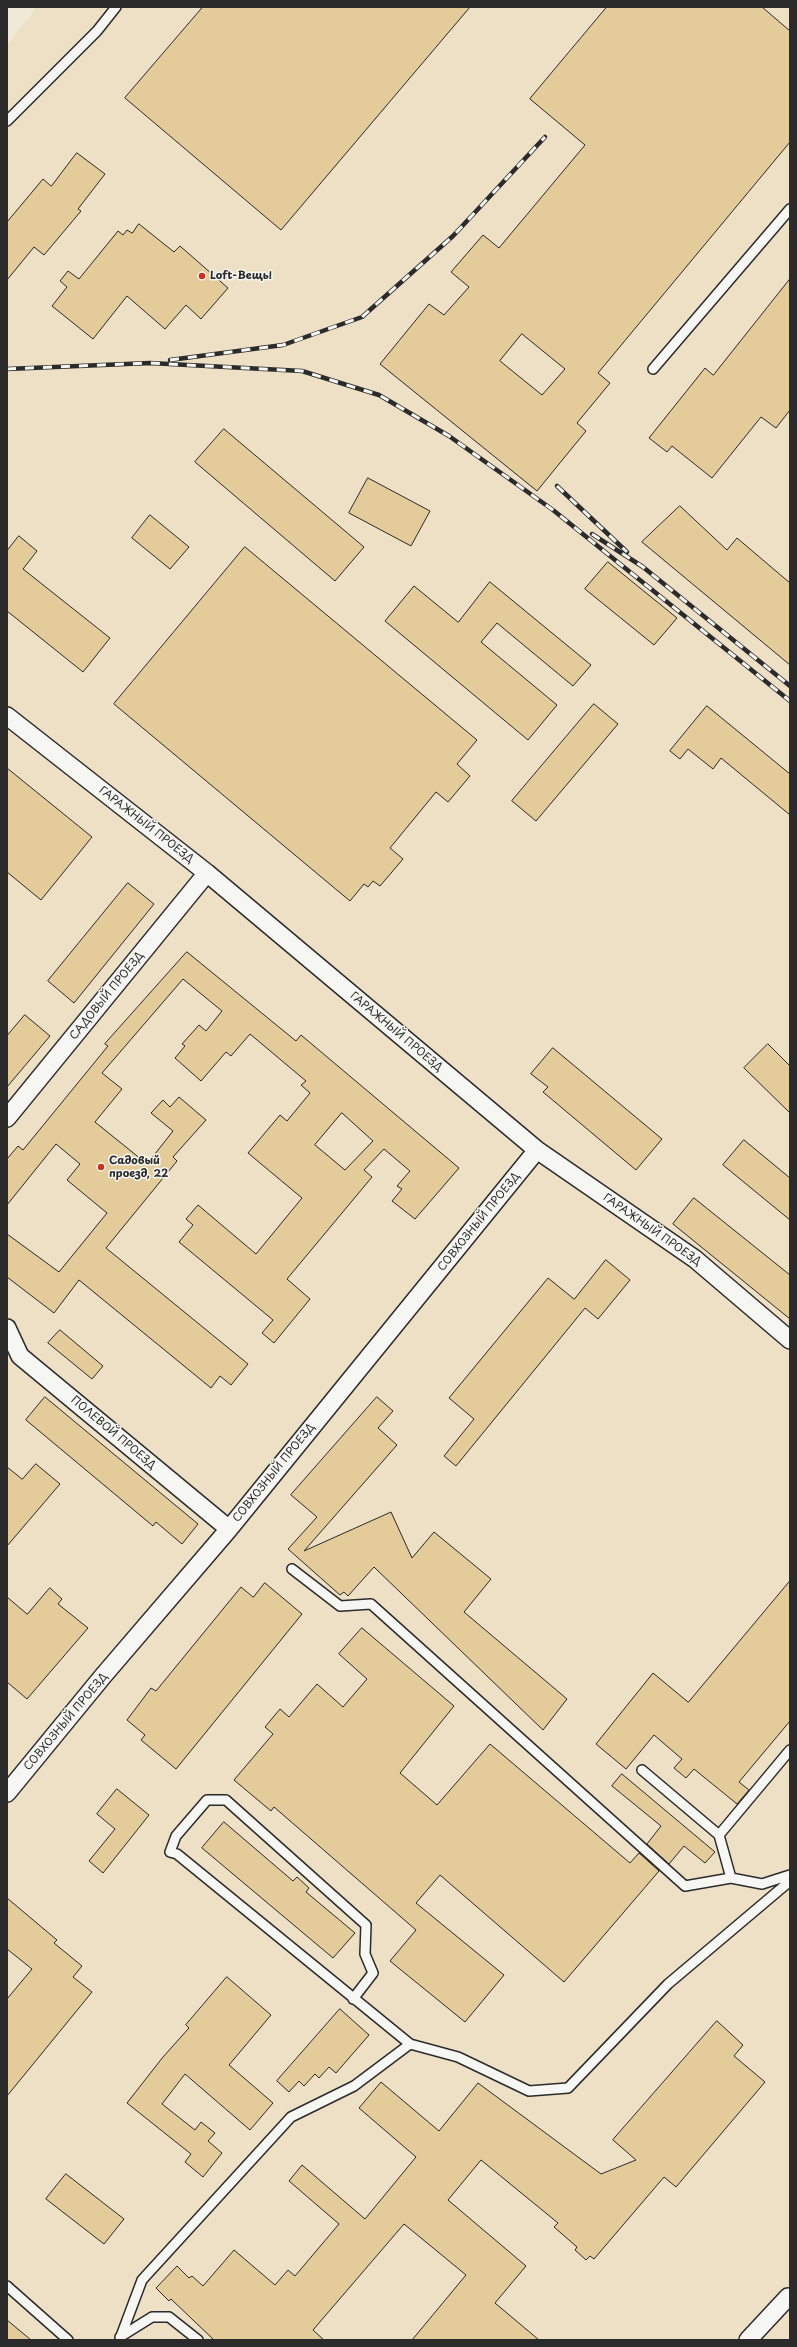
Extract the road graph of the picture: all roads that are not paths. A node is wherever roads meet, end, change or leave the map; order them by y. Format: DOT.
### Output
graph roads {
  1 [pos="116,7"];
  2 [pos="7,121"];
  3 [pos="790,209"];
  4 [pos="653,369"];
  5 [pos="7,716"];
  6 [pos="207,873"];
  7 [pos="7,1118"];
  8 [pos="537,1150"];
  9 [pos="7,1328"];
  10 [pos="790,1340"];
  11 [pos="229,1529"];
  12 [pos="292,1569"];
  13 [pos="790,1750"];
  14 [pos="642,1770"];
  15 [pos="7,1793"];
  16 [pos="719,1835"];
  17 [pos="790,1875"];
  18 [pos="731,1878"];
  19 [pos="790,1881"];
  20 [pos="352,1999"];
  21 [pos="410,2044"];
  22 [pos="7,2286"];
  23 [pos="788,2297"];
  24 [pos="120,2338"];
  25 [pos="68,2340"];
  26 [pos="198,2340"];
  27 [pos="748,2340"];
  1 -- 2 [label="lane"];
  3 -- 4 [label="lane"];
  5 -- 6 [label="street, ГАРАЖНЫЙ ПРОЕЗД"];
  6 -- 7 [label="street, САДОВЫЙ ПРОЕЗД"];
  6 -- 8 [label="street, ГАРАЖНЫЙ ПРОЕЗД"];
  8 -- 10 [label="street, ГАРАЖНЫЙ ПРОЕЗД"];
  8 -- 11 [label="street, СОВХОЗНЫЙ ПРОЕЗД"];
  9 -- 11 [label="street, ПОЛЕВОЙ ПРОЕЗД"];
  11 -- 15 [label="street, СОВХОЗНЫЙ ПРОЕЗД"];
  12 -- 18 [label="lane"];
  13 -- 16 [label="lane"];
  14 -- 16 [label="lane"];
  16 -- 18 [label="lane"];
  17 -- 18 [label="lane"];
  19 -- 21 [label="lane"];
  20 -- 20 [label="lane"];
  20 -- 21 [label="lane"];
  21 -- 24 [label="lane"];
  22 -- 25 [label="lane"];
  23 -- 27 [label="street"];
  24 -- 26 [label="lane"];
}
